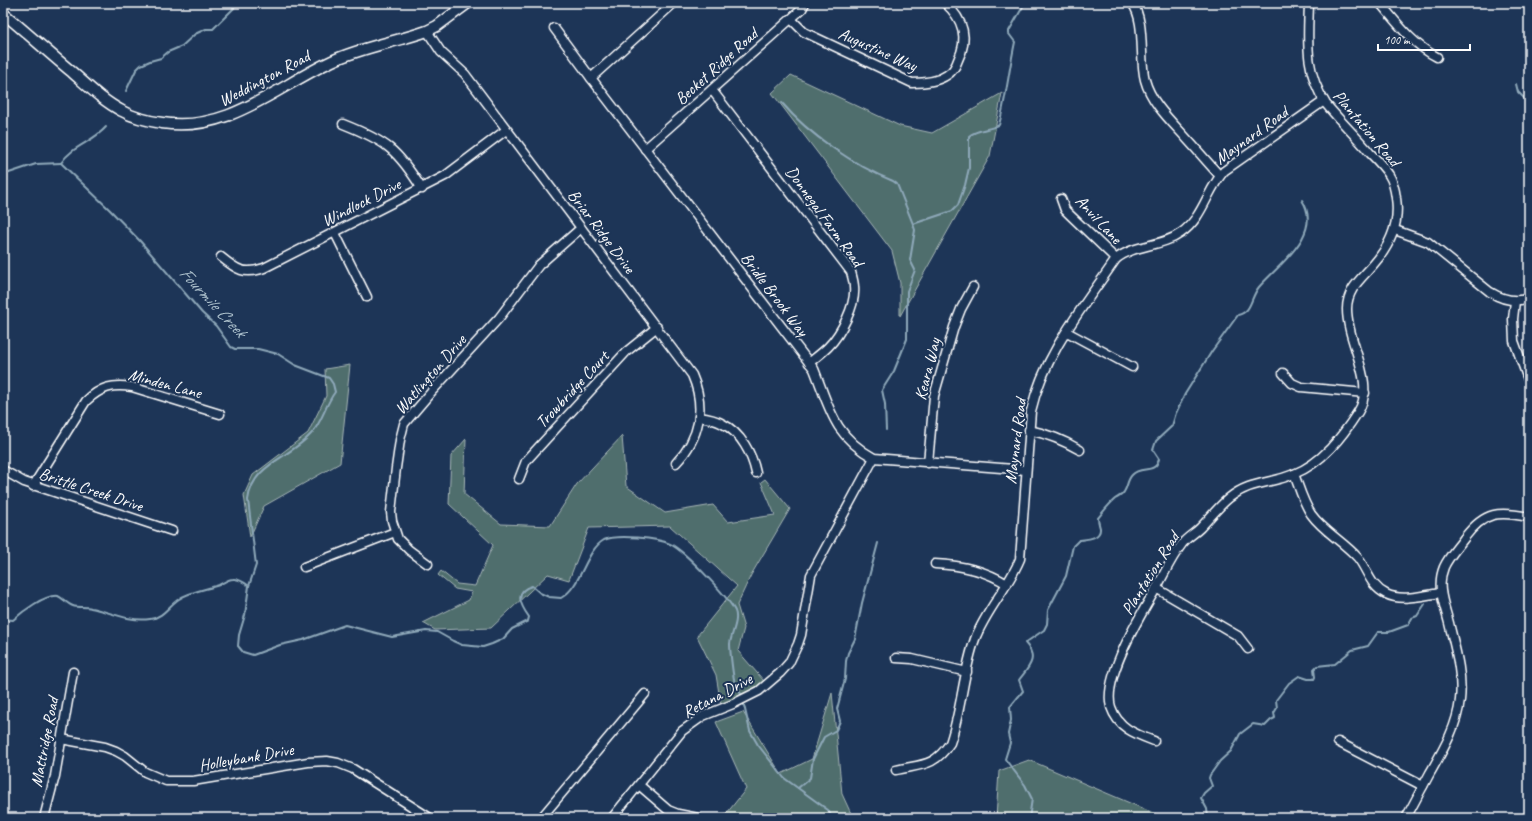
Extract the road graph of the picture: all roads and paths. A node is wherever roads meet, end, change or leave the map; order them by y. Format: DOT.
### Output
graph roads {
  1 [pos="468,3"];
  2 [pos="674,3"];
  3 [pos="805,3"];
  4 [pos="945,3"];
  5 [pos="1132,3"];
  6 [pos="1309,3"];
  7 [pos="1380,3"];
  8 [pos="3,13"];
  9 [pos="791,19"];
  10 [pos="554,28"];
  11 [pos="427,31"];
  12 [pos="1437,57"];
  13 [pos="590,78"];
  14 [pos="712,90"];
  15 [pos="1324,101"];
  16 [pos="343,124"];
  17 [pos="506,130"];
  18 [pos="645,149"];
  19 [pos="1220,176"];
  20 [pos="422,189"];
  21 [pos="1061,199"];
  22 [pos="581,228"];
  23 [pos="1395,230"];
  24 [pos="334,233"];
  25 [pos="221,258"];
  26 [pos="1116,259"];
  27 [pos="973,287"];
  28 [pos="367,297"];
  29 [pos="1529,298"];
  30 [pos="1515,301"];
  31 [pos="657,327"];
  32 [pos="1067,332"];
  33 [pos="809,363"];
  34 [pos="1132,367"];
  35 [pos="1283,373"];
  36 [pos="1529,382"];
  37 [pos="1365,393"];
  38 [pos="220,414"];
  39 [pos="699,417"];
  40 [pos="1029,430"];
  41 [pos="1080,450"];
  42 [pos="874,458"];
  43 [pos="928,463"];
  44 [pos="676,464"];
  45 [pos="3,470"];
  46 [pos="1026,470"];
  47 [pos="756,473"];
  48 [pos="1294,474"];
  49 [pos="519,479"];
  50 [pos="34,486"];
  51 [pos="1529,517"];
  52 [pos="172,531"];
  53 [pos="395,532"];
  54 [pos="428,564"];
  55 [pos="935,564"];
  56 [pos="304,567"];
  57 [pos="1008,584"];
  58 [pos="1156,588"];
  59 [pos="1441,593"];
  60 [pos="1248,648"];
  61 [pos="896,658"];
  62 [pos="73,672"];
  63 [pos="967,672"];
  64 [pos="645,694"];
  65 [pos="61,739"];
  66 [pos="1154,741"];
  67 [pos="1338,742"];
  68 [pos="896,770"];
  69 [pos="639,785"];
  70 [pos="1423,786"];
  71 [pos="44,818"];
  72 [pos="430,818"];
  73 [pos="541,818"];
  74 [pos="612,818"];
  75 [pos="698,818"];
  76 [pos="1406,818"];
  1 -- 11 [label="main road, Weddington Road"];
  2 -- 13 [label="street"];
  3 -- 9 [label="street, Becket Ridge Road"];
  4 -- 9 [label="street, Augustine Way"];
  5 -- 19 [label="street"];
  6 -- 15 [label="street, Plantation Road"];
  7 -- 12 [label="street"];
  8 -- 11 [label="main road, Weddington Road"];
  9 -- 14 [label="street, Becket Ridge Road"];
  10 -- 13 [label="street, Bridle Brook Way"];
  11 -- 17 [label="street, Briar Ridge Drive"];
  13 -- 18 [label="street, Bridle Brook Way"];
  14 -- 18 [label="street, Becket Ridge Road"];
  14 -- 33 [label="street, Donnegal Farm Road"];
  15 -- 19 [label="street, Maynard Road"];
  15 -- 23 [label="street, Plantation Road"];
  16 -- 20 [label="street"];
  17 -- 20 [label="street, Windlock Drive"];
  17 -- 22 [label="street, Briar Ridge Drive"];
  18 -- 33 [label="street, Bridle Brook Way"];
  19 -- 26 [label="street, Maynard Road"];
  20 -- 24 [label="street, Windlock Drive"];
  21 -- 26 [label="street, Anvil Lane"];
  22 -- 31 [label="street, Briar Ridge Drive"];
  22 -- 53 [label="street, Watlington Drive"];
  23 -- 30 [label="street"];
  23 -- 37 [label="street, Plantation Road"];
  24 -- 25 [label="street, Windlock Drive"];
  24 -- 28 [label="street"];
  26 -- 32 [label="street, Maynard Road"];
  27 -- 43 [label="street, Keara Way"];
  29 -- 30 [label="street"];
  30 -- 36 [label="street"];
  31 -- 39 [label="street, Briar Ridge Drive"];
  31 -- 49 [label="street, Trowbridge Court"];
  32 -- 34 [label="street"];
  32 -- 40 [label="street, Maynard Road"];
  33 -- 42 [label="street, Bridle Brook Way"];
  35 -- 37 [label="street"];
  37 -- 48 [label="street, Plantation Road"];
  38 -- 50 [label="street, Minden Lane"];
  39 -- 44 [label="street, Briar Ridge Drive"];
  39 -- 47 [label="street"];
  40 -- 41 [label="street"];
  40 -- 46 [label="street, Maynard Road"];
  42 -- 43 [label="street, Bridle Brook Way"];
  42 -- 69 [label="street, Retana Drive"];
  43 -- 46 [label="street, Bridle Brook Way"];
  45 -- 50 [label="street, Brittle Creek Drive"];
  46 -- 57 [label="street, Maynard Road"];
  48 -- 58 [label="street, Plantation Road"];
  48 -- 59 [label="street"];
  50 -- 52 [label="street, Brittle Creek Drive"];
  51 -- 59 [label="street"];
  53 -- 54 [label="street, Watlington Drive"];
  53 -- 56 [label="street"];
  55 -- 57 [label="street"];
  57 -- 63 [label="street, Maynard Road"];
  58 -- 60 [label="street"];
  58 -- 66 [label="street, Plantation Road"];
  59 -- 70 [label="street"];
  61 -- 63 [label="street"];
  62 -- 65 [label="street, Mattridge Road"];
  63 -- 68 [label="street, Maynard Road"];
  64 -- 73 [label="street"];
  65 -- 71 [label="street, Mattridge Road"];
  65 -- 72 [label="street, Holleybank Drive"];
  67 -- 70 [label="street"];
  69 -- 74 [label="street, Retana Drive"];
  69 -- 75 [label="street"];
  70 -- 76 [label="street"];
}
